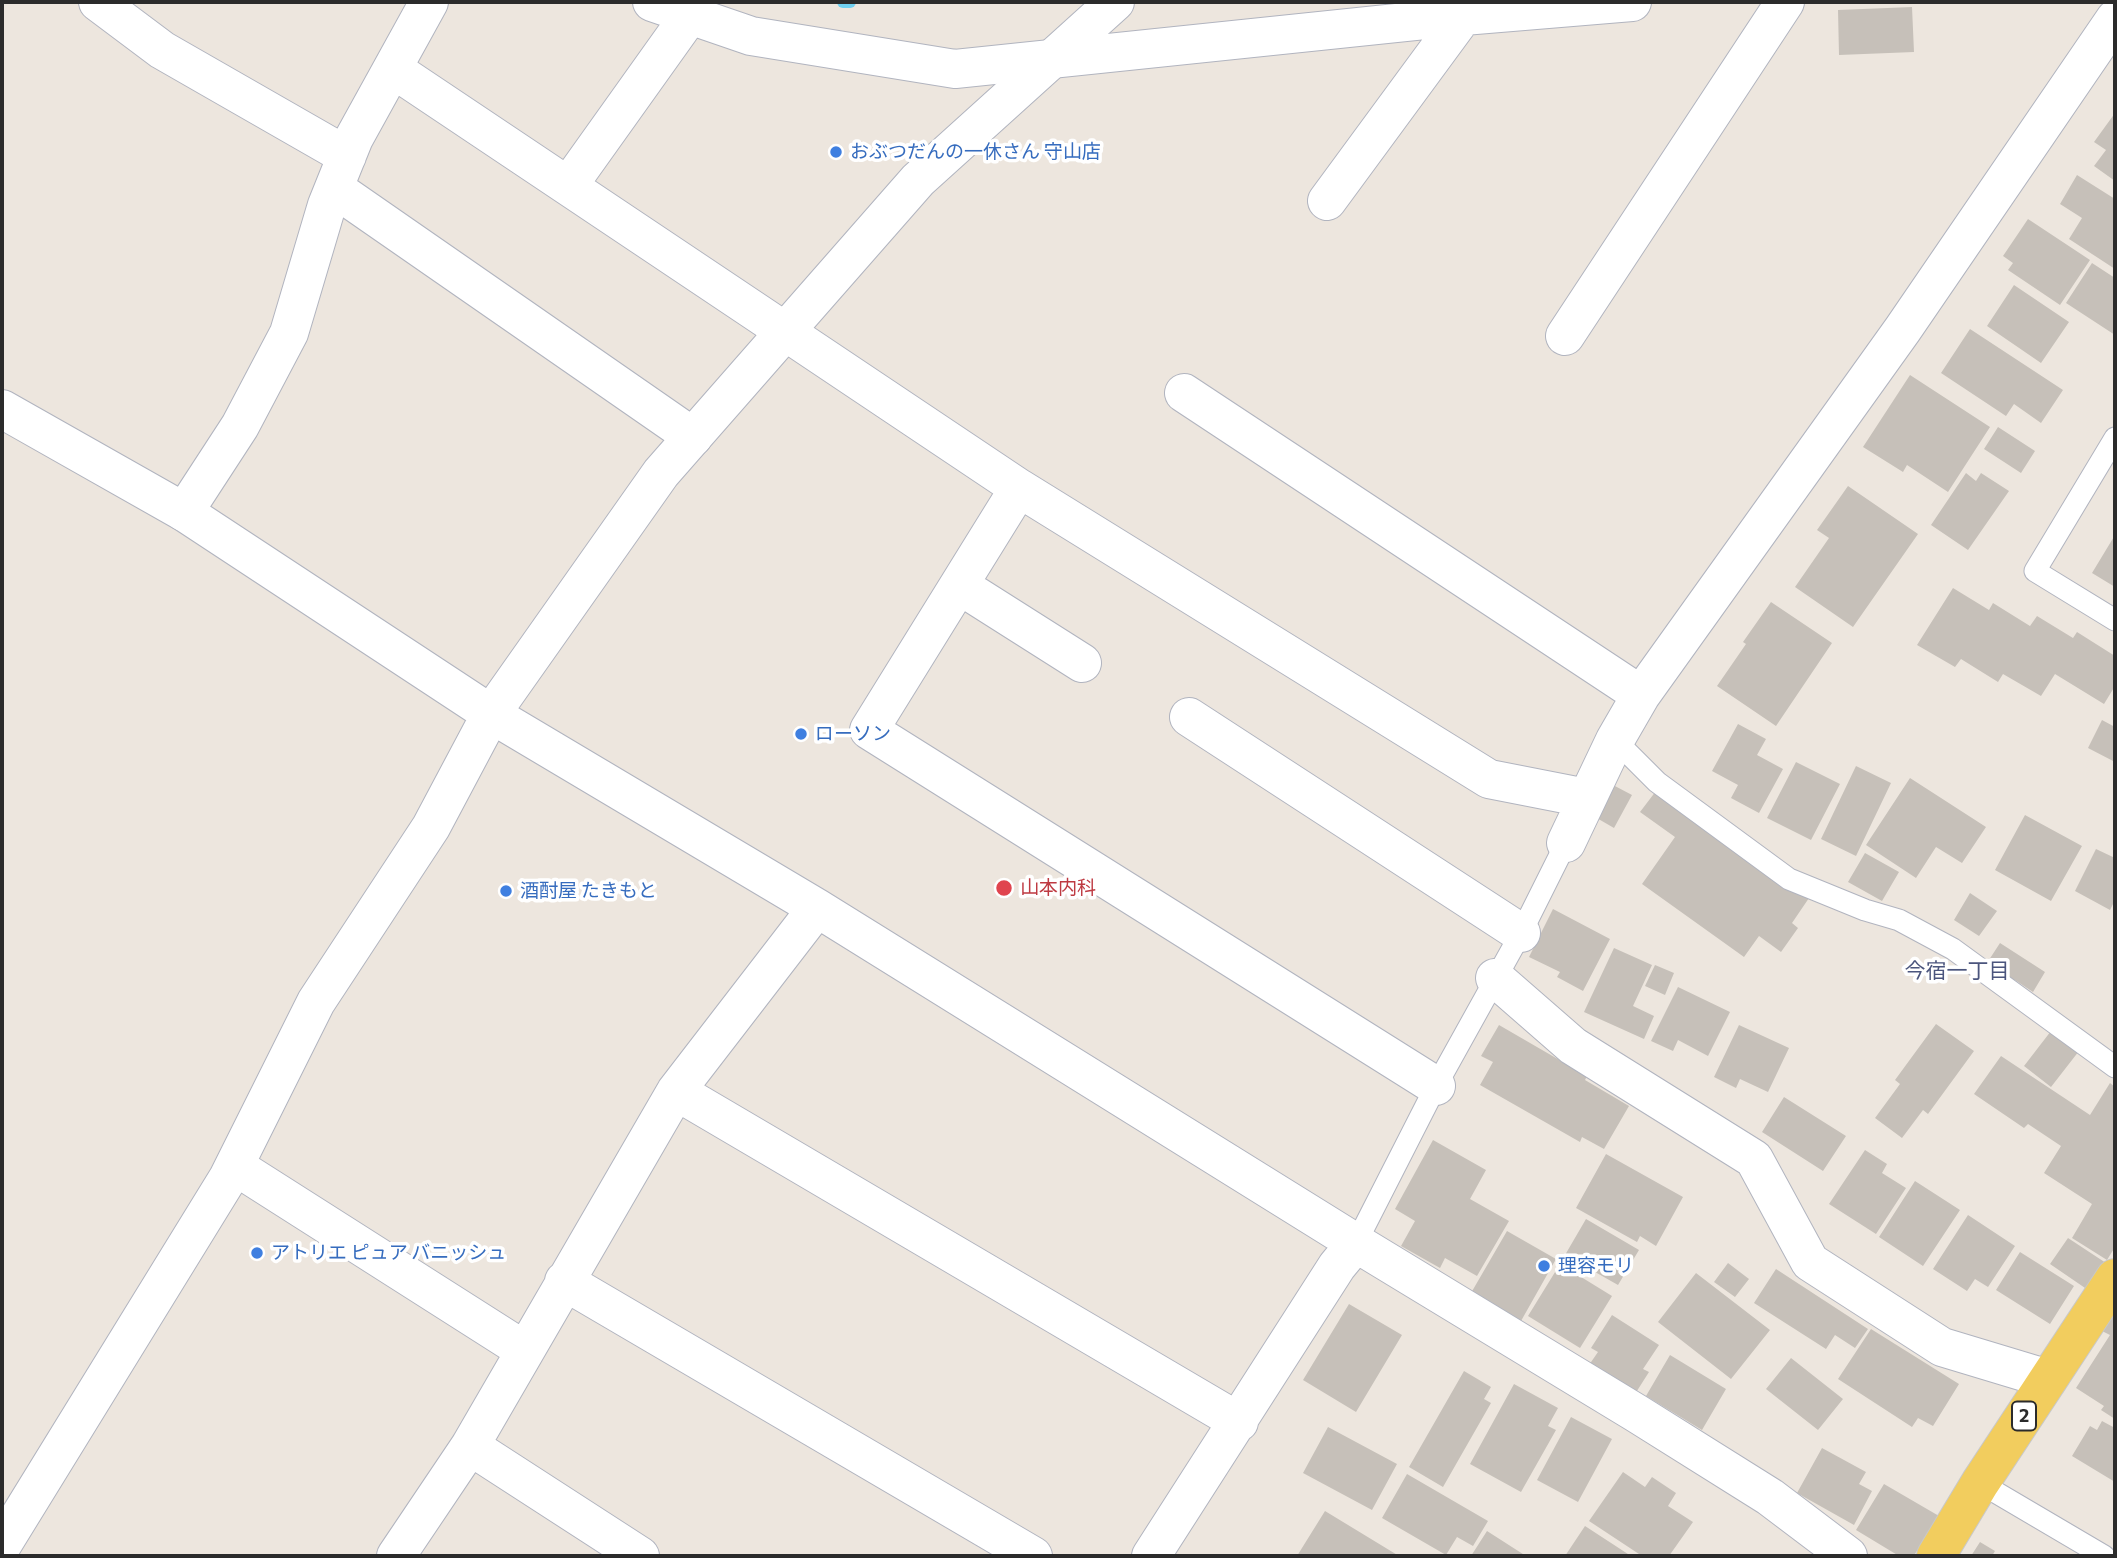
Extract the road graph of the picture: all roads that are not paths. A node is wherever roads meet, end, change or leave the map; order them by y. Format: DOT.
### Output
graph roads {
  1 [pos="98,2"];
  2 [pos="429,2"];
  3 [pos="652,2"];
  4 [pos="1632,2"];
  5 [pos="1785,2"];
  6 [pos="1106,10"];
  7 [pos="690,15"];
  8 [pos="1463,16"];
  9 [pos="2115,19"];
  10 [pos="1049,61"];
  11 [pos="393,69"];
  12 [pos="341,172"];
  13 [pos="568,186"];
  14 [pos="1327,201"];
  15 [pos="785,332"];
  16 [pos="1565,336"];
  17 [pos="1184,393"];
  18 [pos="2,409"];
  19 [pos="694,437"];
  20 [pos="2115,438"];
  21 [pos="1019,488"];
  22 [pos="184,512"];
  23 [pos="959,585"];
  24 [pos="2115,620"];
  25 [pos="1082,663"];
  26 [pos="1641,695"];
  27 [pos="491,714"];
  28 [pos="1189,717"];
  29 [pos="1615,740"];
  30 [pos="1586,798"];
  31 [pos="1566,843"];
  32 [pos="817,908"];
  33 [pos="1521,933"];
  34 [pos="1495,978"];
  35 [pos="2115,1067"];
  36 [pos="1436,1086"];
  37 [pos="676,1091"];
  38 [pos="235,1166"];
  39 [pos="1356,1243"];
  40 [pos="2115,1278"];
  41 [pos="564,1281"];
  42 [pos="524,1350"];
  43 [pos="2048,1378"];
  44 [pos="1239,1422"];
  45 [pos="470,1446"];
  46 [pos="1980,1483"];
  47 [pos="2,1545"];
  48 [pos="396,1556"];
  49 [pos="640,1556"];
  50 [pos="1033,1556"];
  51 [pos="1151,1556"];
  52 [pos="1848,1556"];
  53 [pos="1936,1556"];
  54 [pos="2104,1556"];
  1 -- 12 [label="street"];
  2 -- 11 [label="street"];
  3 -- 7 [label="street"];
  4 -- 8 [label="street"];
  5 -- 16 [label="street"];
  6 -- 10 [label="street"];
  7 -- 10 [label="street"];
  7 -- 13 [label="street"];
  8 -- 10 [label="street"];
  8 -- 14 [label="street"];
  9 -- 26 [label="street"];
  10 -- 15 [label="street"];
  11 -- 12 [label="street"];
  11 -- 13 [label="street"];
  12 -- 19 [label="street"];
  12 -- 22 [label="street"];
  13 -- 15 [label="street"];
  15 -- 19 [label="street"];
  15 -- 21 [label="street"];
  17 -- 26 [label="street"];
  18 -- 22 [label="street"];
  19 -- 27 [label="street"];
  20 -- 24 [label="lane"];
  21 -- 23 [label="street"];
  21 -- 30 [label="street"];
  22 -- 27 [label="street"];
  23 -- 25 [label="street"];
  23 -- 36 [label="street"];
  26 -- 29 [label="street"];
  27 -- 32 [label="street"];
  27 -- 38 [label="street"];
  28 -- 33 [label="street"];
  29 -- 30 [label="street"];
  29 -- 35 [label="lane"];
  30 -- 31 [label="street"];
  31 -- 33 [label="lane"];
  32 -- 37 [label="street"];
  32 -- 39 [label="street"];
  33 -- 34 [label="lane"];
  34 -- 36 [label="lane"];
  34 -- 43 [label="street"];
  36 -- 39 [label="lane"];
  37 -- 41 [label="street"];
  37 -- 44 [label="street"];
  38 -- 42 [label="street"];
  38 -- 47 [label="street"];
  39 -- 44 [label="street"];
  39 -- 52 [label="street"];
  40 -- 43 [label="main road, 2"];
  41 -- 42 [label="street"];
  41 -- 50 [label="street"];
  42 -- 45 [label="street"];
  43 -- 46 [label="main road, 2"];
  44 -- 51 [label="street"];
  45 -- 48 [label="street"];
  45 -- 49 [label="street"];
  46 -- 53 [label="main road, 2"];
  46 -- 54 [label="lane"];
}
